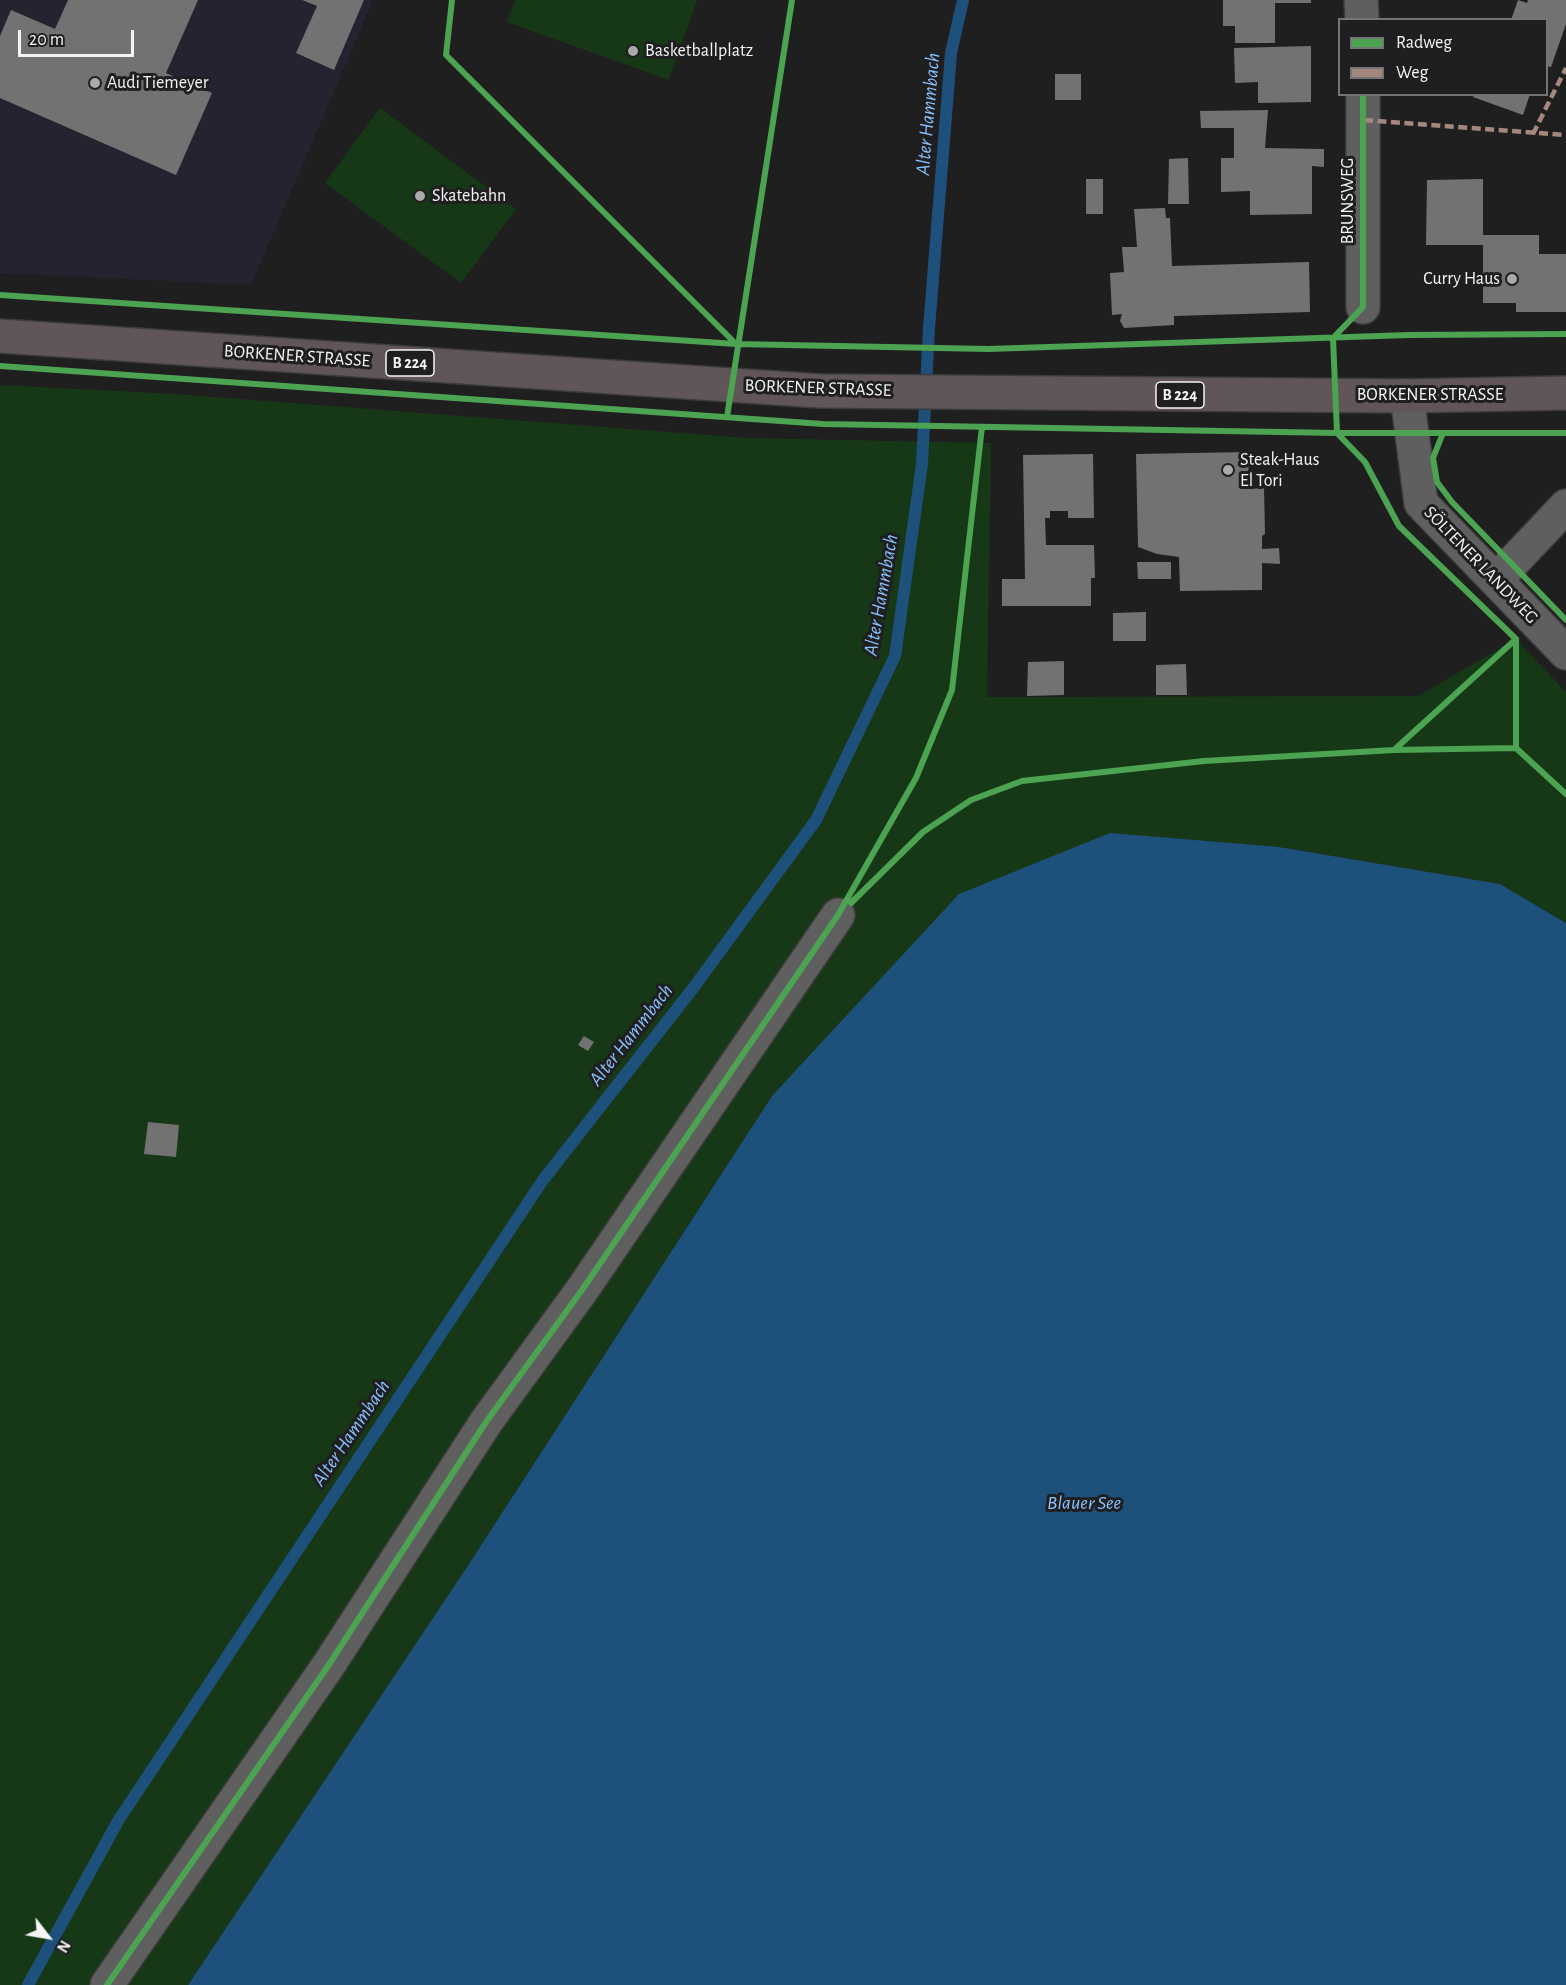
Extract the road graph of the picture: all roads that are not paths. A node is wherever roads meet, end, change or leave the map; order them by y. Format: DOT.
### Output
graph roads {
  1 [pos="1361,0"];
  2 [pos="1362,18"];
  3 [pos="1363,96"];
  4 [pos="1363,307"];
  5 [pos="0,336"];
  6 [pos="1566,393"];
  7 [pos="1407,396"];
  8 [pos="1566,506"];
  9 [pos="1496,580"];
  10 [pos="1566,653"];
  11 [pos="838,915"];
  12 [pos="107,1985"];
  1 -- 2 [label="street"];
  3 -- 4 [label="street, BRUNSWEG"];
  5 -- 7 [label="main road, BORKENER STRASSE / B 224"];
  6 -- 7 [label="main road, BORKENER STRASSE / B 224"];
  7 -- 9 [label="street, SÖLTENER LANDWEG"];
  8 -- 9 [label="street"];
  9 -- 10 [label="street, SÖLTENER LANDWEG"];
  11 -- 12 [label="street"];
}
